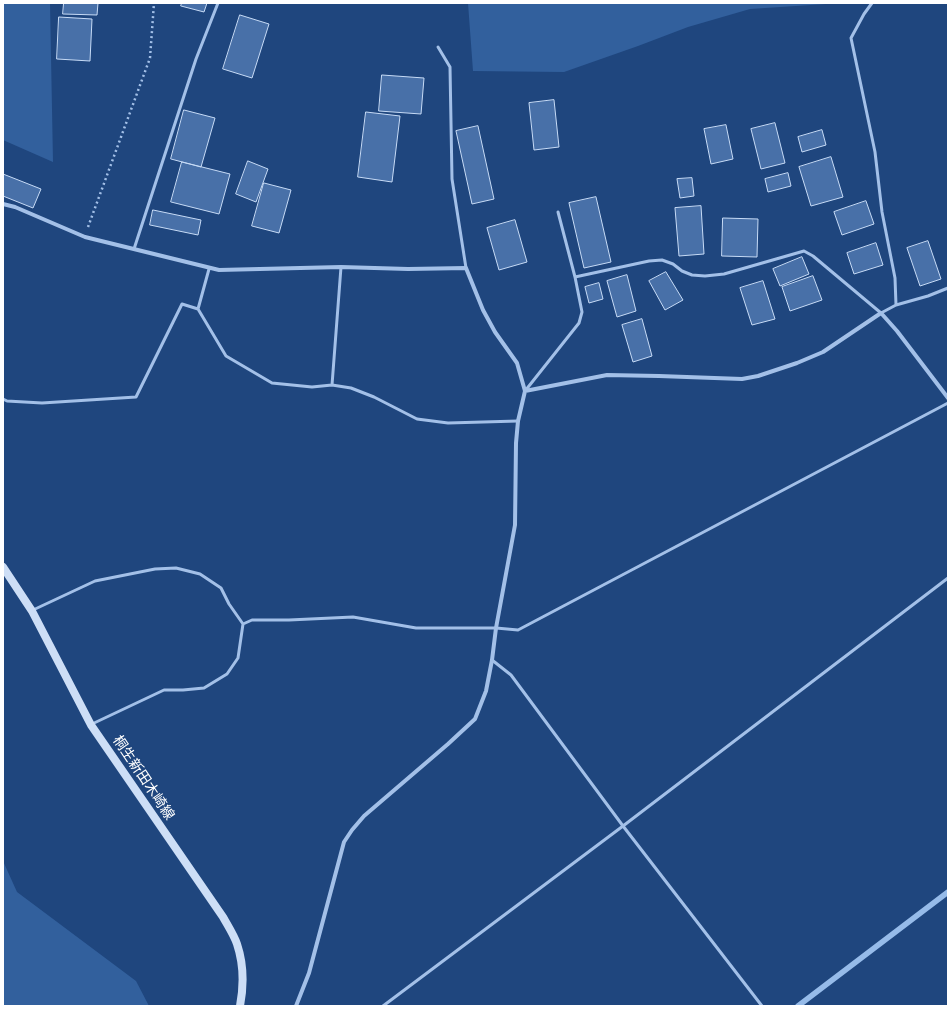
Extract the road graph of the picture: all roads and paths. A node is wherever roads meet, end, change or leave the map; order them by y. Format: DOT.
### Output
graph roads {
  1 [pos="154,3"];
  2 [pos="218,3"];
  3 [pos="872,3"];
  4 [pos="438,47"];
  5 [pos="3,204"];
  6 [pos="558,212"];
  7 [pos="85,237"];
  8 [pos="134,249"];
  9 [pos="341,267"];
  10 [pos="466,268"];
  11 [pos="210,269"];
  12 [pos="575,277"];
  13 [pos="948,288"];
  14 [pos="896,304"];
  15 [pos="198,309"];
  16 [pos="881,313"];
  17 [pos="332,385"];
  18 [pos="525,391"];
  19 [pos="948,398"];
  20 [pos="3,399"];
  21 [pos="948,403"];
  22 [pos="518,420"];
  23 [pos="3,567"];
  24 [pos="948,578"];
  25 [pos="32,611"];
  26 [pos="243,624"];
  27 [pos="496,628"];
  28 [pos="492,660"];
  29 [pos="91,725"];
  30 [pos="623,826"];
  31 [pos="240,1006"];
  32 [pos="296,1006"];
  33 [pos="383,1006"];
  34 [pos="762,1006"];
  1 -- 7 [label="path"];
  2 -- 8 [label="lane"];
  3 -- 14 [label="lane"];
  4 -- 10 [label="lane"];
  5 -- 7 [label="street"];
  6 -- 12 [label="lane"];
  7 -- 8 [label="street"];
  8 -- 11 [label="street"];
  9 -- 10 [label="street"];
  9 -- 11 [label="street"];
  9 -- 17 [label="lane"];
  10 -- 18 [label="street"];
  11 -- 15 [label="lane"];
  12 -- 16 [label="lane"];
  12 -- 18 [label="lane"];
  13 -- 14 [label="lane"];
  14 -- 16 [label="lane"];
  15 -- 17 [label="lane"];
  15 -- 20 [label="lane"];
  16 -- 18 [label="street"];
  16 -- 19 [label="street"];
  17 -- 22 [label="lane"];
  18 -- 22 [label="street"];
  21 -- 27 [label="lane"];
  22 -- 27 [label="street"];
  23 -- 25 [label="main road, 桐生新田木崎線"];
  24 -- 30 [label="lane"];
  25 -- 26 [label="lane"];
  25 -- 29 [label="main road, 桐生新田木崎線"];
  26 -- 27 [label="lane"];
  26 -- 29 [label="lane"];
  27 -- 28 [label="street"];
  28 -- 30 [label="lane"];
  28 -- 32 [label="street"];
  29 -- 31 [label="main road, 桐生新田木崎線"];
  30 -- 33 [label="lane"];
  30 -- 34 [label="lane"];
}
